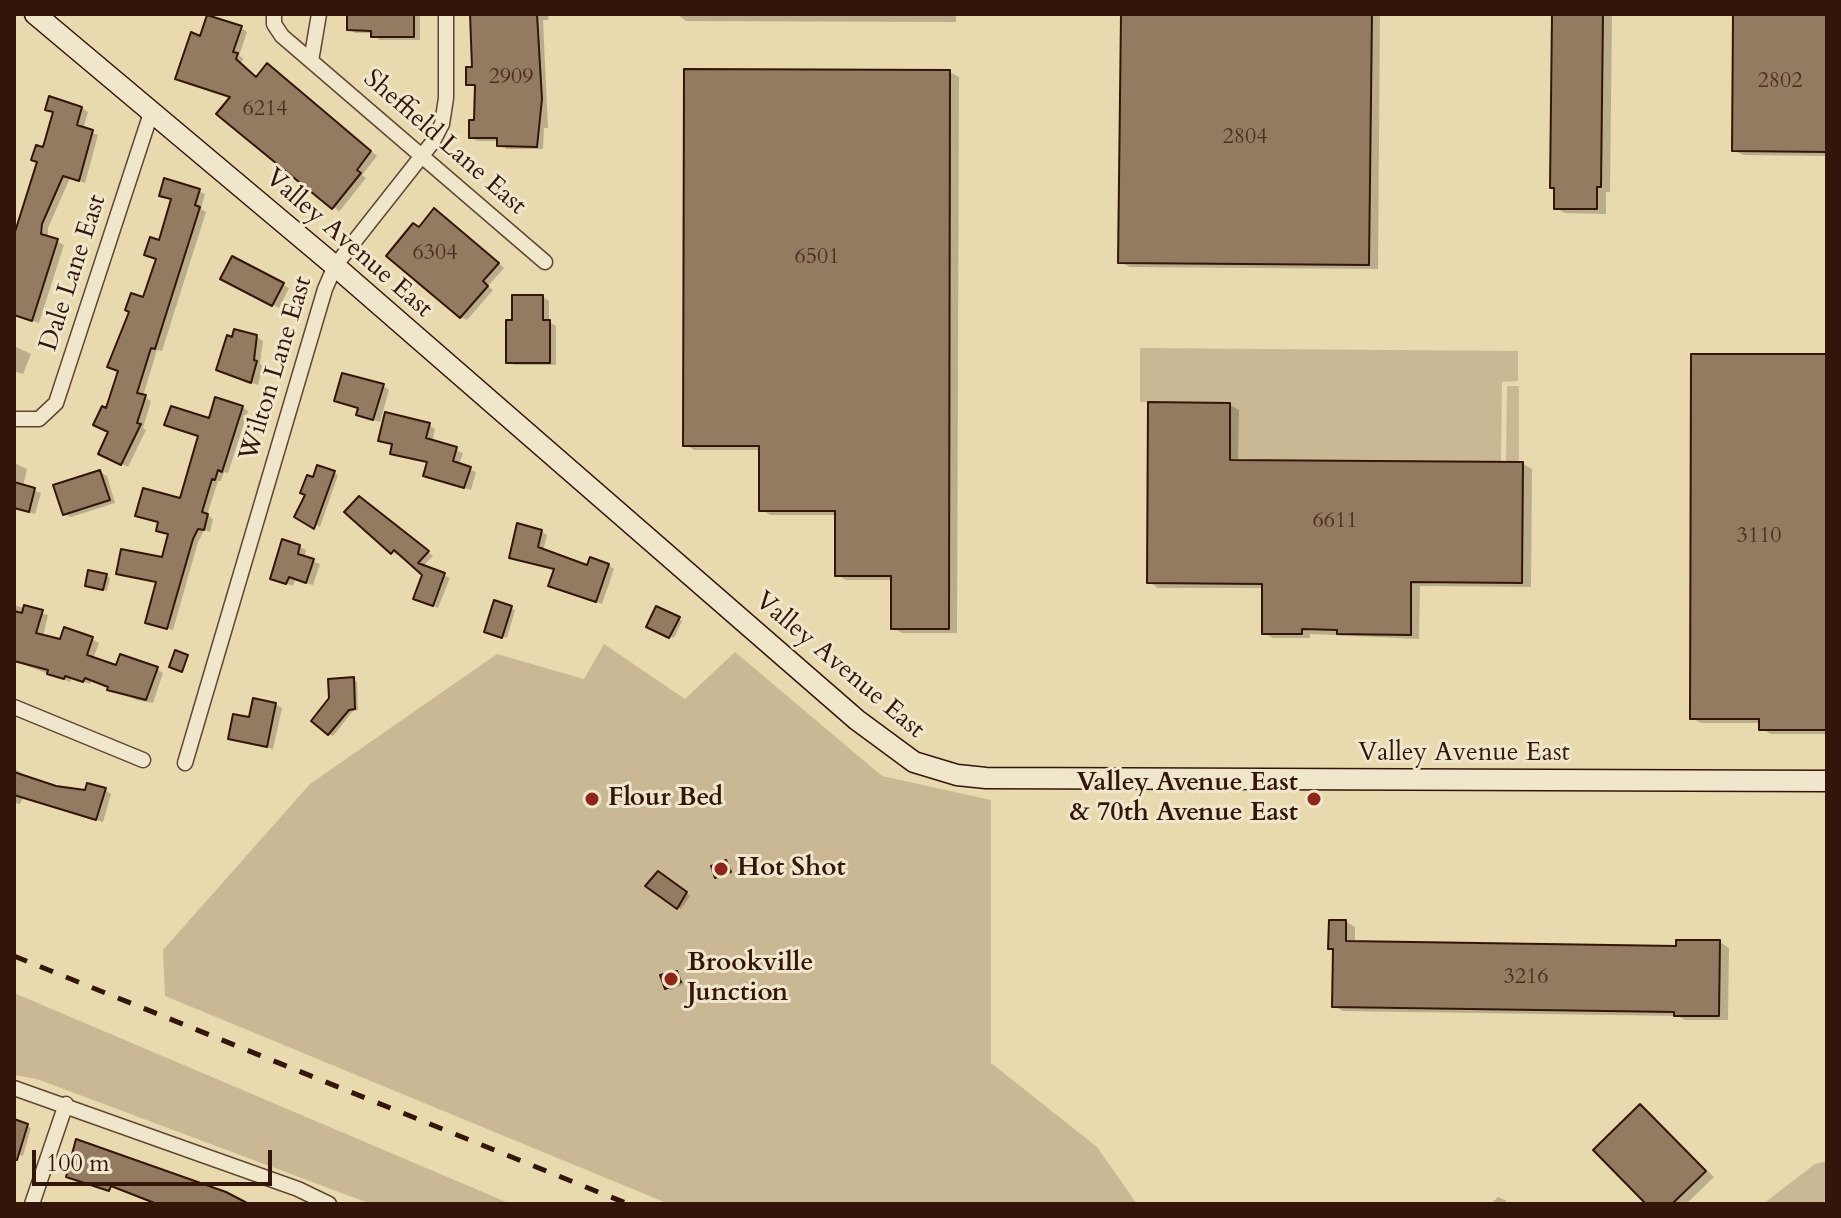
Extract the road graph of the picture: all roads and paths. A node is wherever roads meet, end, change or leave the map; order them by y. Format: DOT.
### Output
graph roads {
  1 [pos="35,14"];
  2 [pos="274,14"];
  3 [pos="319,14"];
  4 [pos="446,14"];
  5 [pos="311,61"];
  6 [pos="152,110"];
  7 [pos="422,156"];
  8 [pos="545,262"];
  9 [pos="335,266"];
  10 [pos="14,419"];
  11 [pos="14,707"];
  12 [pos="143,760"];
  13 [pos="185,763"];
  14 [pos="1827,781"];
  15 [pos="14,1088"];
  16 [pos="66,1104"];
  17 [pos="32,1204"];
  18 [pos="329,1204"];
  1 -- 6 [label="main road, Valley Avenue East"];
  2 -- 5 [label="street, Sheffield Lane East"];
  3 -- 5 [label="street"];
  4 -- 7 [label="street, Wilton Lane East"];
  5 -- 7 [label="street, Sheffield Lane East"];
  6 -- 9 [label="main road, Valley Avenue East"];
  6 -- 10 [label="street, Dale Lane East"];
  7 -- 8 [label="street, Sheffield Lane East"];
  7 -- 9 [label="street, Wilton Lane East"];
  9 -- 13 [label="street, Wilton Lane East"];
  9 -- 14 [label="main road, Valley Avenue East"];
  11 -- 12 [label="street"];
  15 -- 16 [label="street"];
  16 -- 17 [label="street"];
  16 -- 18 [label="street"];
}
